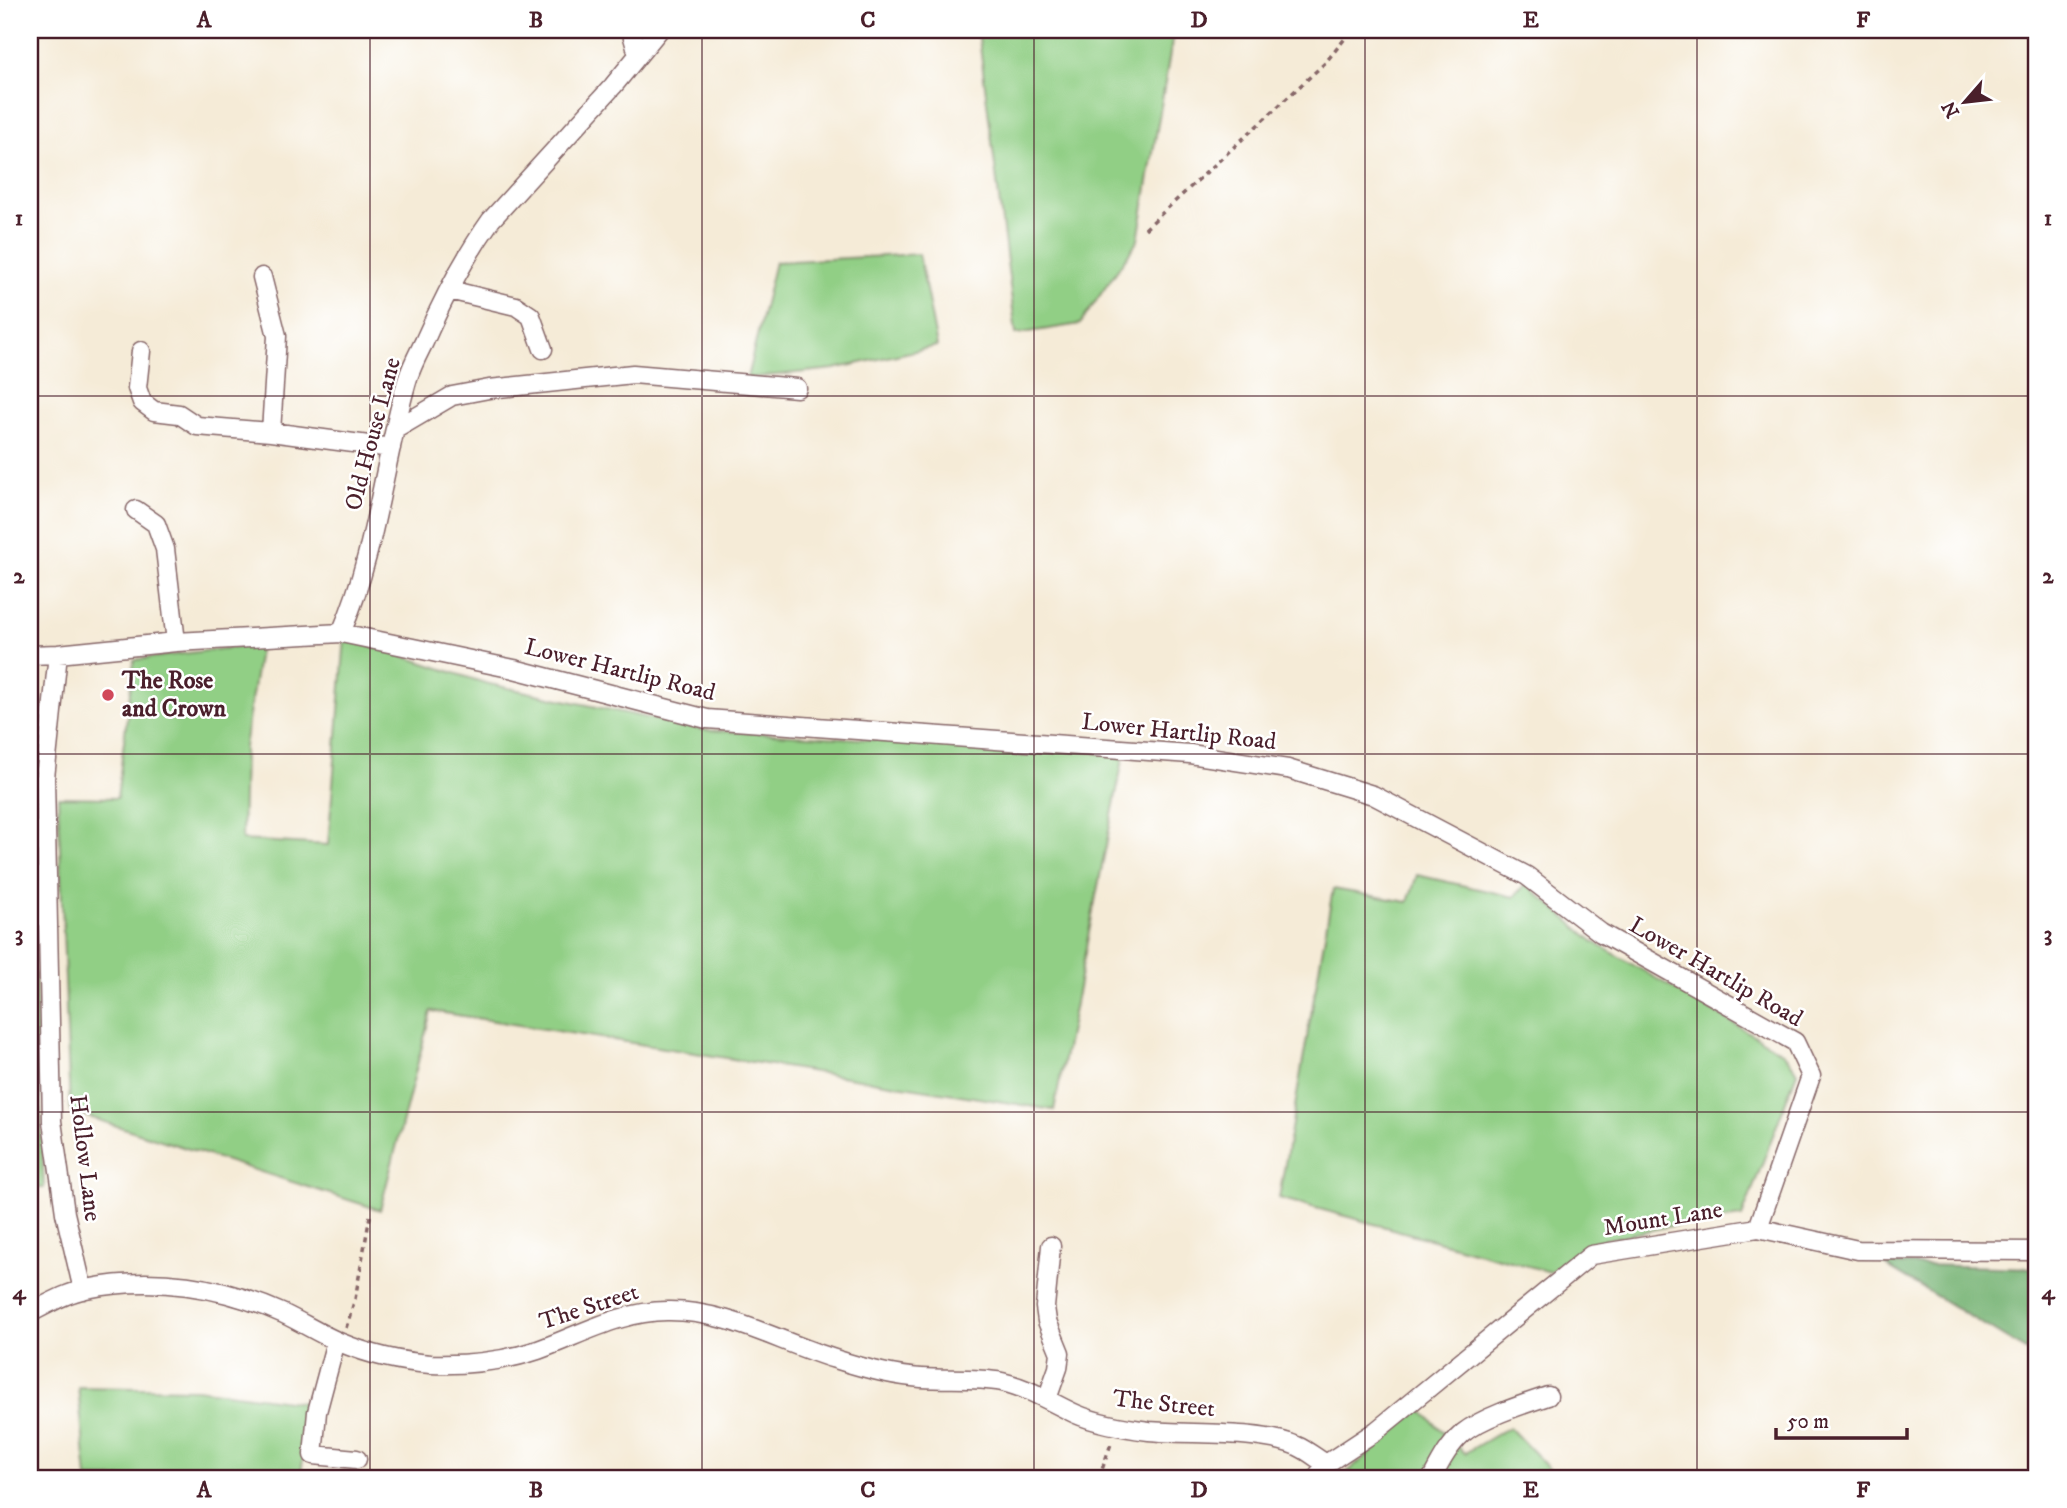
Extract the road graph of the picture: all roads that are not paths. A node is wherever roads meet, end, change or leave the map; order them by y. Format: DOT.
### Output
graph roads {
  1 [pos="631,30"];
  2 [pos="659,30"];
  3 [pos="638,55"];
  4 [pos="262,277"];
  5 [pos="449,289"];
  6 [pos="543,349"];
  7 [pos="141,351"];
  8 [pos="797,388"];
  9 [pos="396,429"];
  10 [pos="271,432"];
  11 [pos="391,448"];
  12 [pos="136,510"];
  13 [pos="341,633"];
  14 [pos="176,642"];
  15 [pos="58,654"];
  16 [pos="30,655"];
  17 [pos="1758,1228"];
  18 [pos="1051,1246"];
  19 [pos="2037,1251"];
  20 [pos="83,1290"];
  21 [pos="30,1312"];
  22 [pos="339,1342"];
  23 [pos="1548,1396"];
  24 [pos="1047,1399"];
  25 [pos="357,1459"];
  26 [pos="1321,1471"];
  27 [pos="1432,1478"];
  1 -- 3 [label="street"];
  2 -- 3 [label="street, Old House Lane"];
  3 -- 5 [label="street, Old House Lane"];
  4 -- 10 [label="street"];
  5 -- 6 [label="street"];
  5 -- 9 [label="street, Old House Lane"];
  7 -- 10 [label="street"];
  8 -- 9 [label="street"];
  9 -- 11 [label="street, Old House Lane"];
  10 -- 11 [label="street"];
  11 -- 13 [label="street, Old House Lane"];
  12 -- 14 [label="street"];
  13 -- 14 [label="street, Lower Hartlip Road"];
  13 -- 17 [label="street, Lower Hartlip Road"];
  14 -- 15 [label="street, Lower Hartlip Road"];
  15 -- 16 [label="street"];
  15 -- 20 [label="street, Hollow Lane"];
  17 -- 19 [label="street, Mount Lane"];
  17 -- 26 [label="street, Mount Lane"];
  18 -- 24 [label="street"];
  20 -- 21 [label="street, The Street"];
  20 -- 22 [label="street, The Street"];
  22 -- 24 [label="street, The Street"];
  22 -- 25 [label="street"];
  23 -- 27 [label="street"];
  24 -- 26 [label="street, The Street"];
}
